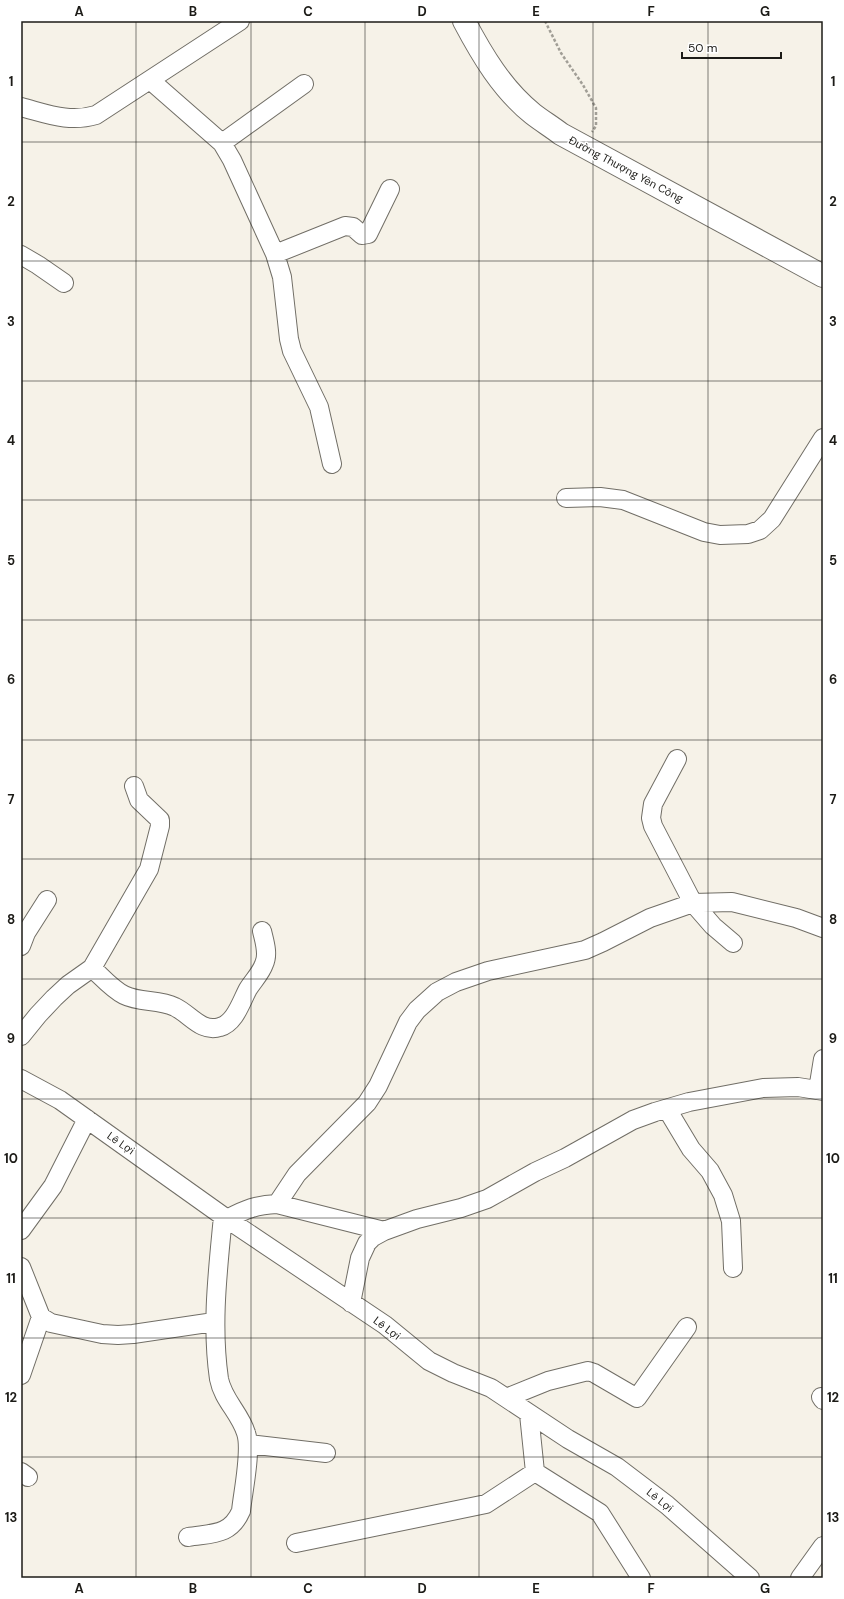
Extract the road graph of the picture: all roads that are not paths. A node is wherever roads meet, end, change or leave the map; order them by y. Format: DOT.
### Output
graph roads {
  1 [pos="240,21"];
  2 [pos="464,21"];
  3 [pos="150,80"];
  4 [pos="304,84"];
  5 [pos="21,107"];
  6 [pos="222,143"];
  7 [pos="390,189"];
  8 [pos="275,254"];
  9 [pos="21,255"];
  10 [pos="823,276"];
  11 [pos="64,283"];
  12 [pos="823,438"];
  13 [pos="332,464"];
  14 [pos="566,498"];
  15 [pos="677,759"];
  16 [pos="134,786"];
  17 [pos="47,900"];
  18 [pos="693,903"];
  19 [pos="823,928"];
  20 [pos="262,930"];
  21 [pos="733,943"];
  22 [pos="21,946"];
  23 [pos="92,968"];
  24 [pos="21,1036"];
  25 [pos="823,1059"];
  26 [pos="21,1079"];
  27 [pos="820,1090"];
  28 [pos="667,1109"];
  29 [pos="87,1119"];
  30 [pos="278,1204"];
  31 [pos="225,1217"];
  32 [pos="21,1230"];
  33 [pos="384,1231"];
  34 [pos="21,1267"];
  35 [pos="733,1268"];
  36 [pos="352,1302"];
  37 [pos="41,1317"];
  38 [pos="214,1322"];
  39 [pos="687,1327"];
  40 [pos="21,1375"];
  41 [pos="506,1398"];
  42 [pos="529,1414"];
  43 [pos="249,1444"];
  44 [pos="326,1453"];
  45 [pos="535,1472"];
  46 [pos="188,1537"];
  47 [pos="296,1543"];
  48 [pos="823,1546"];
  49 [pos="641,1578"];
  50 [pos="750,1578"];
  51 [pos="800,1578"];
  1 -- 3 [label="street"];
  2 -- 10 [label="main road, Đường Thượng Yên Công"];
  3 -- 5 [label="street"];
  3 -- 6 [label="street"];
  4 -- 6 [label="street"];
  6 -- 8 [label="street"];
  7 -- 8 [label="street"];
  8 -- 13 [label="street"];
  9 -- 11 [label="street"];
  12 -- 14 [label="street"];
  15 -- 18 [label="street"];
  16 -- 23 [label="street"];
  17 -- 22 [label="street"];
  18 -- 19 [label="street"];
  18 -- 21 [label="street"];
  18 -- 30 [label="street"];
  20 -- 23 [label="street"];
  23 -- 24 [label="street"];
  25 -- 27 [label="street"];
  26 -- 29 [label="street, Lê Lợi"];
  27 -- 28 [label="street"];
  28 -- 33 [label="street"];
  28 -- 35 [label="street"];
  29 -- 31 [label="street, Lê Lợi"];
  29 -- 32 [label="street"];
  30 -- 31 [label="street"];
  30 -- 33 [label="street"];
  31 -- 36 [label="street, Lê Lợi"];
  31 -- 38 [label="street"];
  33 -- 36 [label="street"];
  34 -- 37 [label="street"];
  36 -- 41 [label="street, Lê Lợi"];
  37 -- 38 [label="street"];
  37 -- 40 [label="street"];
  38 -- 43 [label="street"];
  39 -- 41 [label="street"];
  41 -- 42 [label="street, Lê Lợi"];
  42 -- 45 [label="street"];
  42 -- 50 [label="street, Lê Lợi"];
  43 -- 44 [label="street"];
  43 -- 46 [label="street"];
  45 -- 47 [label="street"];
  45 -- 49 [label="street"];
  48 -- 51 [label="street"];
}
